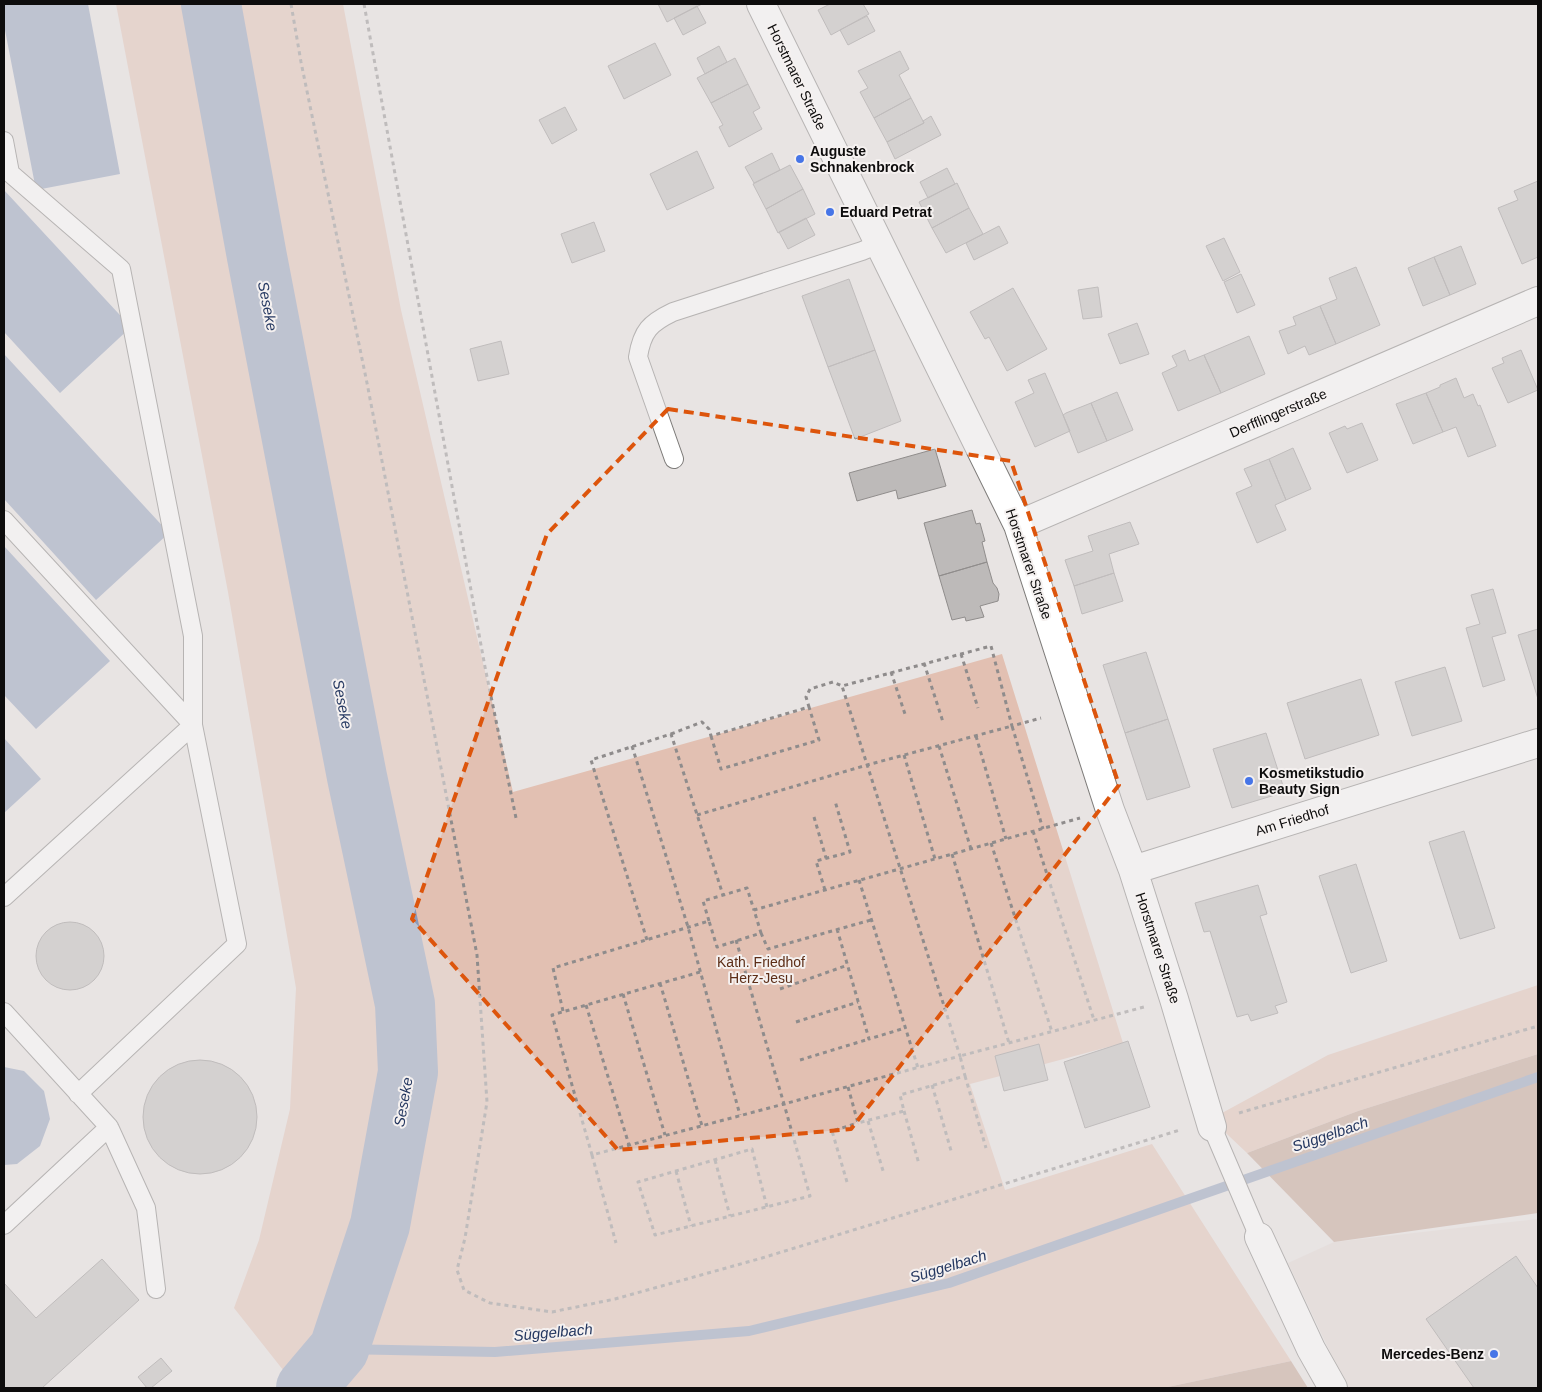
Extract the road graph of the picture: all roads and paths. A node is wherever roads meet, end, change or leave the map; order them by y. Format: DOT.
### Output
graph roads {
  1 [pos="291,4"];
  2 [pos="364,4"];
  3 [pos="760,4"];
  4 [pos="4,141"];
  5 [pos="879,244"];
  6 [pos="1538,301"];
  7 [pos="674,459"];
  8 [pos="4,520"];
  9 [pos="1018,525"];
  10 [pos="961,654"];
  11 [pos="924,663"];
  12 [pos="892,672"];
  13 [pos="842,686"];
  14 [pos="809,707"];
  15 [pos="978,708"];
  16 [pos="906,717"];
  17 [pos="1041,718"];
  18 [pos="943,722"];
  19 [pos="193,725"];
  20 [pos="1012,726"];
  21 [pos="671,734"];
  22 [pos="711,736"];
  23 [pos="976,736"];
  24 [pos="1538,743"];
  25 [pos="632,746"];
  26 [pos="939,746"];
  27 [pos="904,755"];
  28 [pos="867,765"];
  29 [pos="835,801"];
  30 [pos="1110,810"];
  31 [pos="697,815"];
  32 [pos="814,817"];
  33 [pos="516,818"];
  34 [pos="1044,829"];
  35 [pos="1033,832"];
  36 [pos="1006,839"];
  37 [pos="991,843"];
  38 [pos="971,849"];
  39 [pos="952,854"];
  40 [pos="826,858"];
  41 [pos="935,859"];
  42 [pos="901,869"];
  43 [pos="1132,870"];
  44 [pos="859,880"];
  45 [pos="825,890"];
  46 [pos="723,895"];
  47 [pos="4,897"];
  48 [pos="754,910"];
  49 [pos="871,920"];
  50 [pos="709,922"];
  51 [pos="688,927"];
  52 [pos="837,929"];
  53 [pos="761,933"];
  54 [pos="647,940"];
  55 [pos="736,940"];
  56 [pos="848,966"];
  57 [pos="700,972"];
  58 [pos="660,983"];
  59 [pos="780,989"];
  60 [pos="623,994"];
  61 [pos="1174,999"];
  62 [pos="858,1002"];
  63 [pos="586,1005"];
  64 [pos="563,1011"];
  65 [pos="4,1012"];
  66 [pos="1094,1020"];
  67 [pos="796,1022"];
  68 [pos="1538,1026"];
  69 [pos="905,1028"];
  70 [pos="1052,1032"];
  71 [pos="869,1039"];
  72 [pos="1009,1043"];
  73 [pos="960,1056"];
  74 [pos="800,1060"];
  75 [pos="918,1068"];
  76 [pos="965,1076"];
  77 [pos="932,1085"];
  78 [pos="848,1087"];
  79 [pos="78,1094"];
  80 [pos="784,1104"];
  81 [pos="904,1111"];
  82 [pos="740,1116"];
  83 [pos="868,1121"];
  84 [pos="858,1123"];
  85 [pos="1211,1124"];
  86 [pos="702,1126"];
  87 [pos="109,1127"];
  88 [pos="665,1135"];
  89 [pos="629,1145"];
  90 [pos="986,1148"];
  91 [pos="952,1154"];
  92 [pos="592,1155"];
  93 [pos="715,1160"];
  94 [pos="919,1164"];
  95 [pos="676,1171"];
  96 [pos="884,1174"];
  97 [pos="847,1182"];
  98 [pos="767,1206"];
  99 [pos="730,1216"];
  100 [pos="4,1224"];
  101 [pos="691,1226"];
  102 [pos="1260,1237"];
  103 [pos="616,1244"];
  104 [pos="156,1289"];
  105 [pos="1333,1388"];
  1 -- 85 [label="path"];
  2 -- 33 [label="path"];
  3 -- 5 [label="street, Horstmarer Straße"];
  4 -- 19 [label="lane"];
  5 -- 7 [label="lane"];
  5 -- 9 [label="street, Horstmarer Straße"];
  6 -- 9 [label="street, Derfflingerstraße"];
  8 -- 19 [label="lane"];
  9 -- 30 [label="street, Horstmarer Straße"];
  10 -- 11 [label="path"];
  10 -- 15 [label="path"];
  10 -- 20 [label="path"];
  11 -- 12 [label="path"];
  11 -- 18 [label="path"];
  12 -- 13 [label="path"];
  12 -- 16 [label="path"];
  13 -- 14 [label="path"];
  13 -- 28 [label="path"];
  14 -- 22 [label="path"];
  14 -- 22 [label="path"];
  17 -- 20 [label="path"];
  19 -- 47 [label="lane"];
  19 -- 79 [label="lane"];
  20 -- 23 [label="path"];
  20 -- 34 [label="path"];
  21 -- 22 [label="path"];
  21 -- 25 [label="path"];
  21 -- 31 [label="path"];
  23 -- 26 [label="path"];
  23 -- 36 [label="path"];
  24 -- 43 [label="street, Am Friedhof"];
  25 -- 51 [label="path"];
  25 -- 54 [label="path"];
  26 -- 27 [label="path"];
  26 -- 38 [label="path"];
  27 -- 28 [label="path"];
  27 -- 41 [label="path"];
  28 -- 31 [label="path"];
  28 -- 42 [label="path"];
  29 -- 40 [label="path"];
  30 -- 34 [label="path"];
  30 -- 43 [label="street, Horstmarer Straße"];
  31 -- 46 [label="path"];
  32 -- 40 [label="path"];
  34 -- 35 [label="path"];
  35 -- 36 [label="path"];
  35 -- 66 [label="path"];
  36 -- 37 [label="path"];
  37 -- 38 [label="path"];
  37 -- 70 [label="path"];
  38 -- 39 [label="path"];
  39 -- 41 [label="path"];
  39 -- 72 [label="path"];
  40 -- 45 [label="path"];
  41 -- 42 [label="path"];
  42 -- 44 [label="path"];
  42 -- 73 [label="path"];
  43 -- 61 [label="street, Horstmarer Straße"];
  44 -- 45 [label="path"];
  44 -- 49 [label="path"];
  45 -- 48 [label="path"];
  46 -- 48 [label="path"];
  46 -- 50 [label="path"];
  48 -- 53 [label="path"];
  49 -- 52 [label="path"];
  49 -- 69 [label="path"];
  50 -- 51 [label="path"];
  50 -- 55 [label="path"];
  51 -- 54 [label="path"];
  51 -- 57 [label="path"];
  52 -- 53 [label="path"];
  52 -- 56 [label="path"];
  53 -- 55 [label="path"];
  54 -- 64 [label="path"];
  55 -- 80 [label="path"];
  56 -- 59 [label="path"];
  56 -- 62 [label="path"];
  57 -- 58 [label="path"];
  57 -- 82 [label="path"];
  58 -- 60 [label="path"];
  58 -- 86 [label="path"];
  60 -- 63 [label="path"];
  60 -- 88 [label="path"];
  61 -- 66 [label="path"];
  61 -- 85 [label="street, Horstmarer Straße"];
  62 -- 67 [label="path"];
  62 -- 71 [label="path"];
  63 -- 64 [label="path"];
  63 -- 89 [label="path"];
  64 -- 92 [label="path"];
  65 -- 79 [label="lane"];
  66 -- 70 [label="path"];
  68 -- 85 [label="path"];
  69 -- 71 [label="path"];
  69 -- 75 [label="path"];
  70 -- 72 [label="path"];
  71 -- 74 [label="path"];
  72 -- 73 [label="path"];
  73 -- 75 [label="path"];
  73 -- 76 [label="path"];
  75 -- 78 [label="path"];
  76 -- 77 [label="path"];
  76 -- 90 [label="path"];
  77 -- 81 [label="path"];
  77 -- 91 [label="path"];
  78 -- 80 [label="path"];
  78 -- 84 [label="path"];
  79 -- 87 [label="lane"];
  80 -- 82 [label="path"];
  80 -- 98 [label="path"];
  81 -- 83 [label="path"];
  81 -- 94 [label="path"];
  82 -- 86 [label="path"];
  83 -- 84 [label="path"];
  83 -- 96 [label="path"];
  84 -- 97 [label="path"];
  85 -- 102 [label="lane"];
  86 -- 88 [label="path"];
  87 -- 100 [label="lane"];
  87 -- 104 [label="lane"];
  88 -- 89 [label="path"];
  89 -- 92 [label="path"];
  92 -- 103 [label="path"];
  93 -- 95 [label="path"];
  93 -- 98 [label="path"];
  93 -- 99 [label="path"];
  95 -- 101 [label="path"];
  95 -- 101 [label="path"];
  98 -- 99 [label="path"];
  99 -- 101 [label="path"];
  102 -- 105 [label="street"];
}
